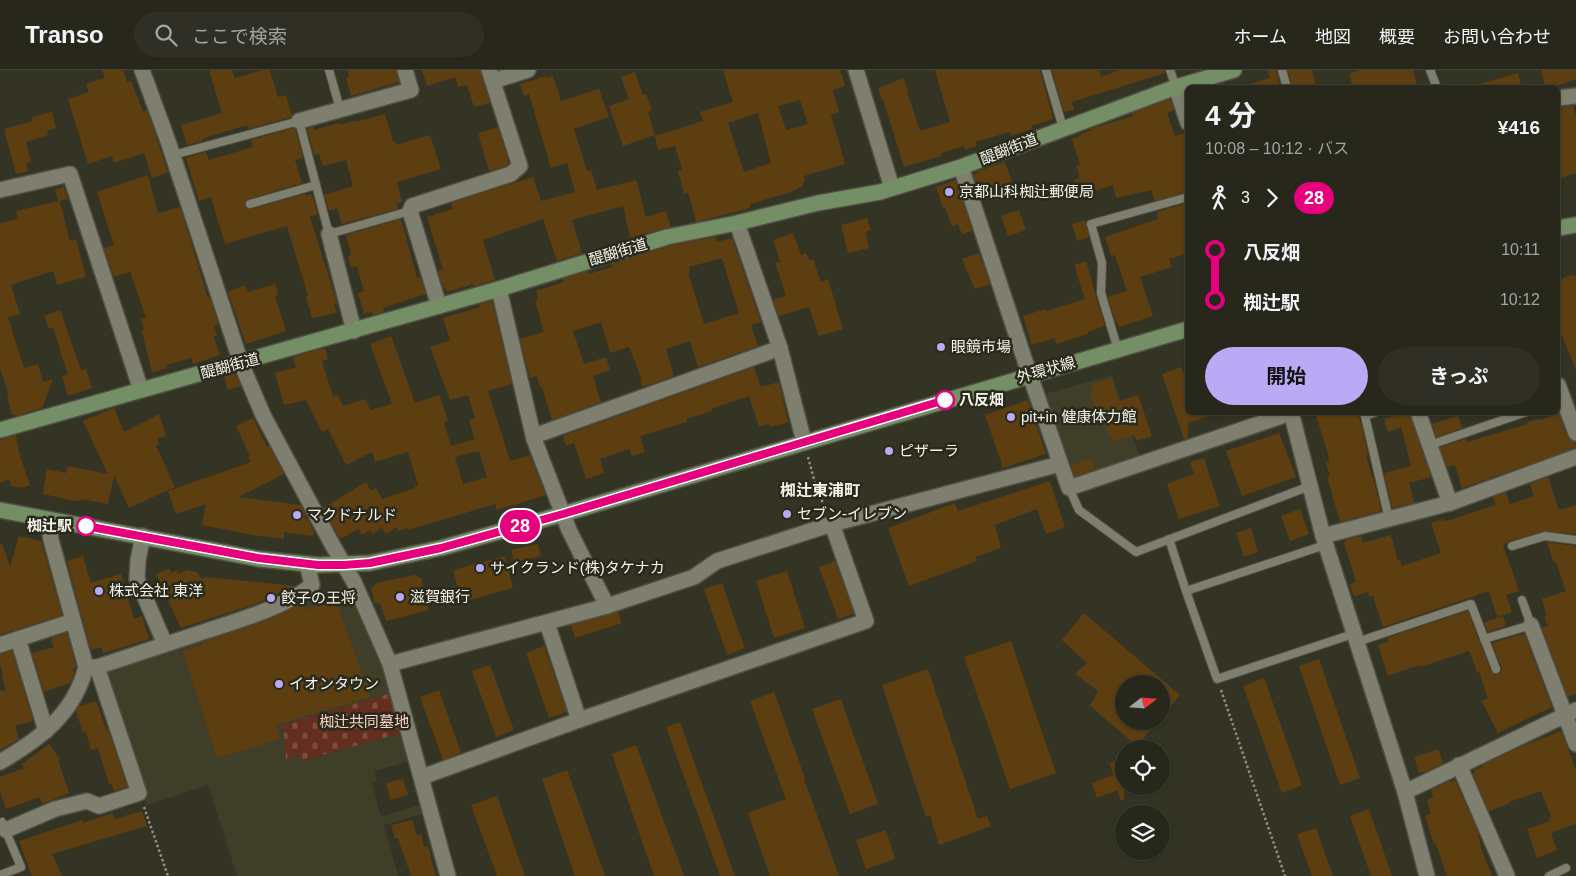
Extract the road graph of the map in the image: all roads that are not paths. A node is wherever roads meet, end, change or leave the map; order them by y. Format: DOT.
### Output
graph roads {
  1 [pos="142,70"];
  2 [pos="329,70"];
  3 [pos="405,70"];
  4 [pos="528,70"];
  5 [pos="856,70"];
  6 [pos="1046,70"];
  7 [pos="1170,70"];
  8 [pos="1234,70"];
  9 [pos="1282,70"];
  10 [pos="1430,70"];
  11 [pos="491,76"];
  12 [pos="1286,85"];
  13 [pos="1436,85"];
  14 [pos="1176,87"];
  15 [pos="1576,96"];
  16 [pos="1560,98"];
  17 [pos="340,109"];
  18 [pos="1185,114"];
  19 [pos="299,121"];
  20 [pos="1063,128"];
  21 [pos="172,155"];
  22 [pos="961,167"];
  23 [pos="316,185"];
  24 [pos="892,188"];
  25 [pos="0,190"];
  26 [pos="1185,198"];
  27 [pos="250,204"];
  28 [pos="410,211"];
  29 [pos="737,223"];
  30 [pos="1576,226"];
  31 [pos="1560,228"];
  32 [pos="329,234"];
  33 [pos="499,289"];
  34 [pos="439,306"];
  35 [pos="354,330"];
  36 [pos="1185,330"];
  37 [pos="780,348"];
  38 [pos="1118,350"];
  39 [pos="241,363"];
  40 [pos="1029,375"];
  41 [pos="141,390"];
  42 [pos="1560,401"];
  43 [pos="1285,415"];
  44 [pos="1292,415"];
  45 [pos="1368,415"];
  46 [pos="1419,415"];
  47 [pos="1517,415"];
  48 [pos="0,430"];
  49 [pos="1576,433"];
  50 [pos="534,436"];
  51 [pos="804,442"];
  52 [pos="1430,445"];
  53 [pos="1576,457"];
  54 [pos="1060,464"];
  55 [pos="1310,486"];
  56 [pos="1069,488"];
  57 [pos="1450,503"];
  58 [pos="0,510"];
  59 [pos="563,514"];
  60 [pos="1389,519"];
  61 [pos="48,520"];
  62 [pos="832,524"];
  63 [pos="143,536"];
  64 [pos="1169,539"];
  65 [pos="1324,540"];
  66 [pos="1576,540"];
  67 [pos="1512,546"];
  68 [pos="307,564"];
  69 [pos="344,565"];
  70 [pos="1186,591"];
  71 [pos="1522,600"];
  72 [pos="607,606"];
  73 [pos="73,621"];
  74 [pos="547,623"];
  75 [pos="1531,625"];
  76 [pos="1355,638"];
  77 [pos="18,639"];
  78 [pos="1484,639"];
  79 [pos="165,644"];
  80 [pos="0,646"];
  81 [pos="390,664"];
  82 [pos="91,667"];
  83 [pos="1496,670"];
  84 [pos="1570,712"];
  85 [pos="579,720"];
  86 [pos="46,731"];
  87 [pos="1576,744"];
  88 [pos="0,762"];
  89 [pos="1459,765"];
  90 [pos="422,777"];
  91 [pos="1405,792"];
  92 [pos="3,827"];
  93 [pos="1566,868"];
  94 [pos="0,875"];
  95 [pos="448,876"];
  96 [pos="1427,876"];
  97 [pos="1507,876"];
  98 [pos="1549,876"];
  1 -- 21 [label="street"];
  2 -- 17 [label="lane"];
  3 -- 17 [label="street"];
  4 -- 11 [label="street"];
  5 -- 24 [label="street"];
  6 -- 20 [label="lane"];
  7 -- 14 [label="lane"];
  8 -- 14 [label="main road, 醍醐街道"];
  9 -- 12 [label="lane"];
  10 -- 13 [label="lane"];
  11 -- 28 [label="street"];
  14 -- 18 [label="street"];
  14 -- 20 [label="main road, 醍醐街道"];
  15 -- 16 [label="street"];
  17 -- 19 [label="street"];
  19 -- 21 [label="lane"];
  19 -- 23 [label="lane"];
  20 -- 22 [label="main road, 醍醐街道"];
  21 -- 39 [label="street"];
  22 -- 24 [label="main road, 醍醐街道"];
  22 -- 40 [label="street"];
  23 -- 27 [label="lane"];
  23 -- 32 [label="lane"];
  24 -- 29 [label="main road, 醍醐街道"];
  25 -- 41 [label="street"];
  26 -- 38 [label="lane"];
  28 -- 32 [label="lane"];
  28 -- 34 [label="street"];
  29 -- 33 [label="main road, 醍醐街道"];
  29 -- 37 [label="street"];
  30 -- 31 [label="main road"];
  32 -- 35 [label="street"];
  33 -- 34 [label="main road, 醍醐街道"];
  33 -- 50 [label="street"];
  34 -- 35 [label="main road, 醍醐街道"];
  35 -- 39 [label="main road, 醍醐街道"];
  36 -- 38 [label="main road, 外環状線"];
  37 -- 50 [label="street"];
  37 -- 51 [label="street"];
  38 -- 40 [label="main road, 外環状線"];
  39 -- 41 [label="main road, 醍醐街道"];
  39 -- 69 [label="street"];
  40 -- 51 [label="main road, 外環状線"];
  40 -- 54 [label="street"];
  41 -- 48 [label="main road, 醍醐街道"];
  42 -- 49 [label="street"];
  43 -- 56 [label="street"];
  44 -- 55 [label="street"];
  45 -- 60 [label="lane"];
  46 -- 52 [label="street"];
  47 -- 52 [label="lane"];
  50 -- 59 [label="street"];
  51 -- 59 [label="main road, 外環状線"];
  52 -- 57 [label="street"];
  53 -- 57 [label="street"];
  54 -- 56 [label="street"];
  54 -- 62 [label="street"];
  55 -- 64 [label="lane"];
  55 -- 65 [label="street"];
  56 -- 64 [label="lane"];
  57 -- 60 [label="street"];
  58 -- 61 [label="main road, 外環状線"];
  59 -- 69 [label="main road, 外環状線"];
  59 -- 72 [label="street"];
  60 -- 65 [label="street"];
  61 -- 63 [label="main road, 外環状線"];
  61 -- 73 [label="street"];
  62 -- 72 [label="street"];
  62 -- 85 [label="street"];
  63 -- 68 [label="main road, 外環状線"];
  63 -- 79 [label="street"];
  64 -- 70 [label="lane"];
  65 -- 70 [label="lane"];
  65 -- 76 [label="street"];
  66 -- 67 [label="lane"];
  68 -- 69 [label="main road, 外環状線"];
  68 -- 79 [label="street"];
  69 -- 81 [label="street"];
  70 -- 76 [label="lane"];
  71 -- 75 [label="lane"];
  72 -- 74 [label="street"];
  73 -- 77 [label="street"];
  73 -- 82 [label="street"];
  74 -- 81 [label="street"];
  74 -- 85 [label="street"];
  75 -- 78 [label="lane"];
  75 -- 84 [label="street"];
  76 -- 78 [label="lane"];
  76 -- 91 [label="street"];
  77 -- 80 [label="street"];
  77 -- 86 [label="street"];
  78 -- 83 [label="lane"];
  79 -- 82 [label="street"];
  81 -- 90 [label="street"];
  82 -- 86 [label="street"];
  82 -- 92 [label="street"];
  84 -- 87 [label="street"];
  84 -- 89 [label="street"];
  85 -- 90 [label="street"];
  86 -- 88 [label="street"];
  89 -- 91 [label="street"];
  89 -- 97 [label="street"];
  90 -- 95 [label="street"];
  91 -- 96 [label="street"];
  92 -- 94 [label="lane"];
  93 -- 98 [label="lane"];
}
